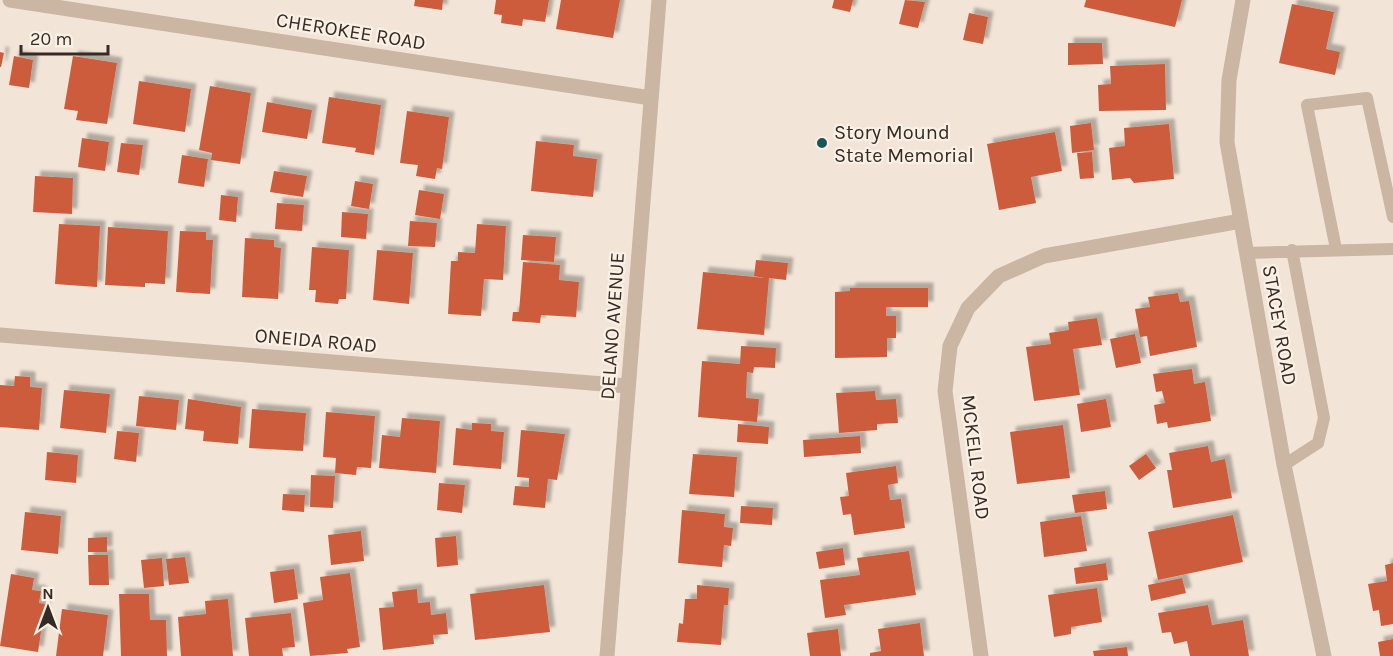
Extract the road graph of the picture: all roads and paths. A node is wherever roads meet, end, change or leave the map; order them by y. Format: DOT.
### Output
graph roads {
  1 [pos="10,0"];
  2 [pos="659,0"];
  3 [pos="1243,0"];
  4 [pos="651,98"];
  5 [pos="1393,218"];
  6 [pos="1241,221"];
  7 [pos="1336,249"];
  8 [pos="1393,249"];
  9 [pos="1292,250"];
  10 [pos="1246,253"];
  11 [pos="0,335"];
  12 [pos="628,386"];
  13 [pos="1284,465"];
  14 [pos="607,656"];
  15 [pos="981,656"];
  16 [pos="1324,656"];
  1 -- 4 [label="street, CHEROKEE ROAD"];
  2 -- 4 [label="street, DELANO AVENUE"];
  3 -- 6 [label="street, STACEY ROAD"];
  4 -- 12 [label="street, DELANO AVENUE"];
  5 -- 7 [label="lane"];
  6 -- 10 [label="street, STACEY ROAD"];
  6 -- 15 [label="street, MCKELL ROAD"];
  7 -- 8 [label="lane"];
  7 -- 9 [label="lane"];
  9 -- 10 [label="lane"];
  9 -- 13 [label="lane"];
  10 -- 13 [label="street, STACEY ROAD"];
  11 -- 12 [label="street, ONEIDA ROAD"];
  12 -- 14 [label="street, DELANO AVENUE"];
  13 -- 16 [label="street, STACEY ROAD"];
}
